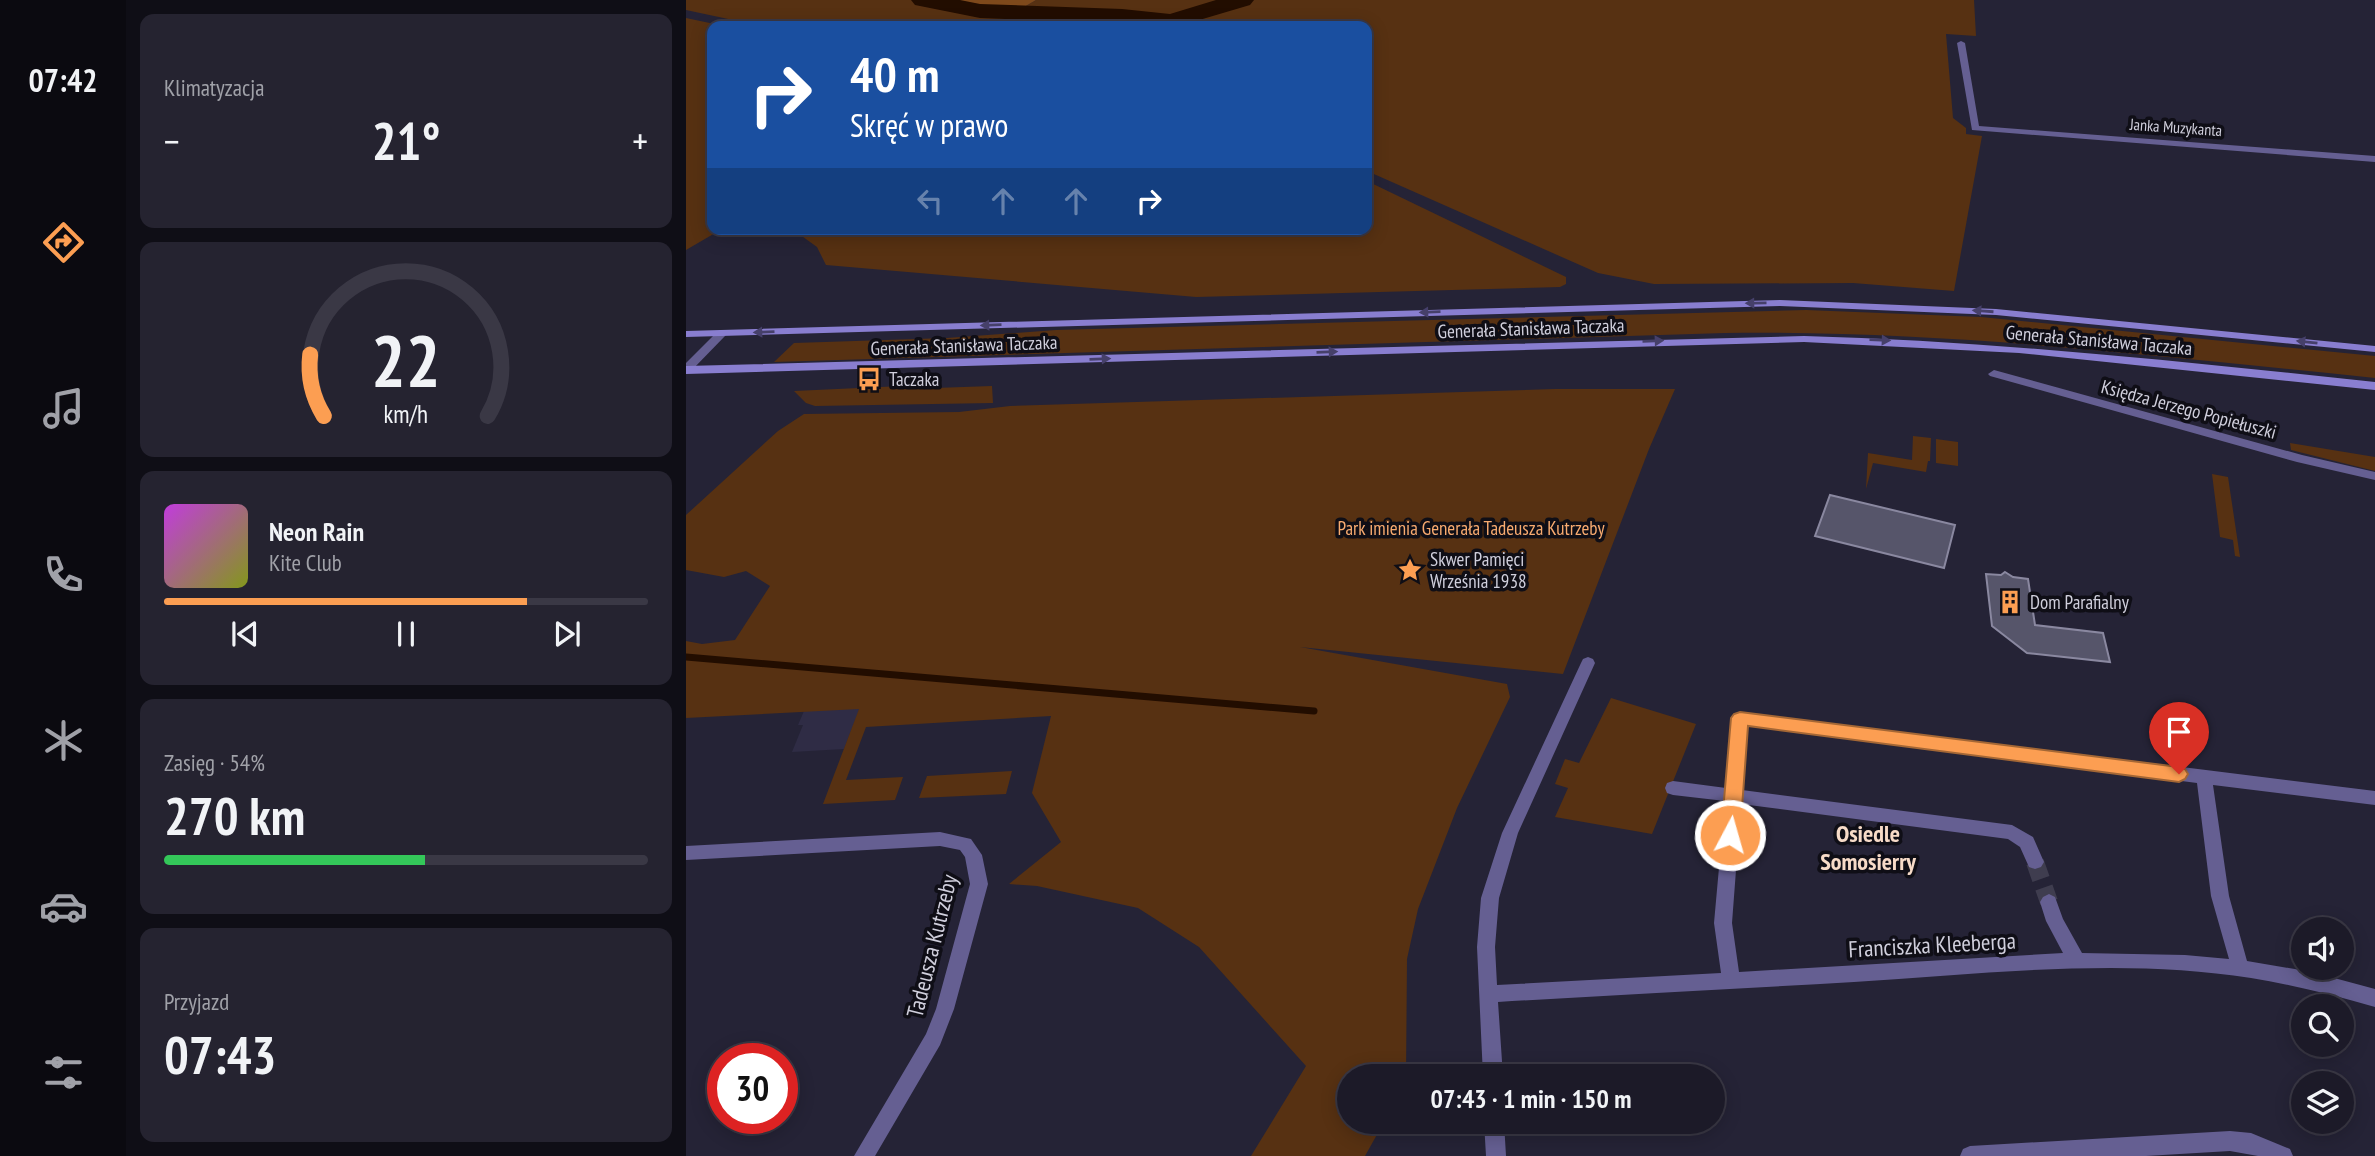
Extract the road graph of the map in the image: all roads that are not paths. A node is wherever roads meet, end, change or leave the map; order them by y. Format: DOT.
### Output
graph roads {
  1 [pos="1961,43"];
  2 [pos="2375,159"];
  3 [pos="686,334"];
  4 [pos="722,334"];
  5 [pos="2375,349"];
  6 [pos="686,370"];
  7 [pos="1994,374"];
  8 [pos="2375,386"];
  9 [pos="2375,476"];
  10 [pos="1588,663"];
  11 [pos="2204,777"];
  12 [pos="1673,788"];
  13 [pos="1734,796"];
  14 [pos="2375,798"];
  15 [pos="686,853"];
  16 [pos="2035,862"];
  17 [pos="2049,902"];
  18 [pos="2077,962"];
  19 [pos="2240,967"];
  20 [pos="1731,981"];
  21 [pos="1489,994"];
  22 [pos="2375,998"];
  23 [pos="1492,1064"];
  24 [pos="1495,1134"];
  25 [pos="864,1156"];
  26 [pos="1496,1156"];
  27 [pos="1970,1156"];
  28 [pos="2283,1156"];
  1 -- 2 [label="street, Janka Muzykanta"];
  3 -- 4 [label="main road, Generała Stanisława Taczaka"];
  5 -- 4 [label="main road, Generała Stanisława Taczaka, one-way"];
  4 -- 6 [label="street"];
  6 -- 8 [label="main road, Generała Stanisława Taczaka, one-way"];
  7 -- 9 [label="street, Księdza Jerzego Popiełuszki"];
  10 -- 21 [label="street"];
  11 -- 13 [label="street"];
  11 -- 14 [label="street"];
  11 -- 19 [label="street"];
  12 -- 13 [label="street"];
  13 -- 16 [label="street"];
  13 -- 20 [label="street"];
  15 -- 25 [label="street, Tadeusza Kutrzeby"];
  17 -- 18 [label="street"];
  18 -- 19 [label="street, Franciszka Kleeberga"];
  18 -- 20 [label="street, Franciszka Kleeberga"];
  19 -- 22 [label="street, Franciszka Kleeberga"];
  20 -- 21 [label="street, Franciszka Kleeberga"];
  21 -- 23 [label="street"];
  24 -- 26 [label="street"];
  27 -- 28 [label="street"];
}
